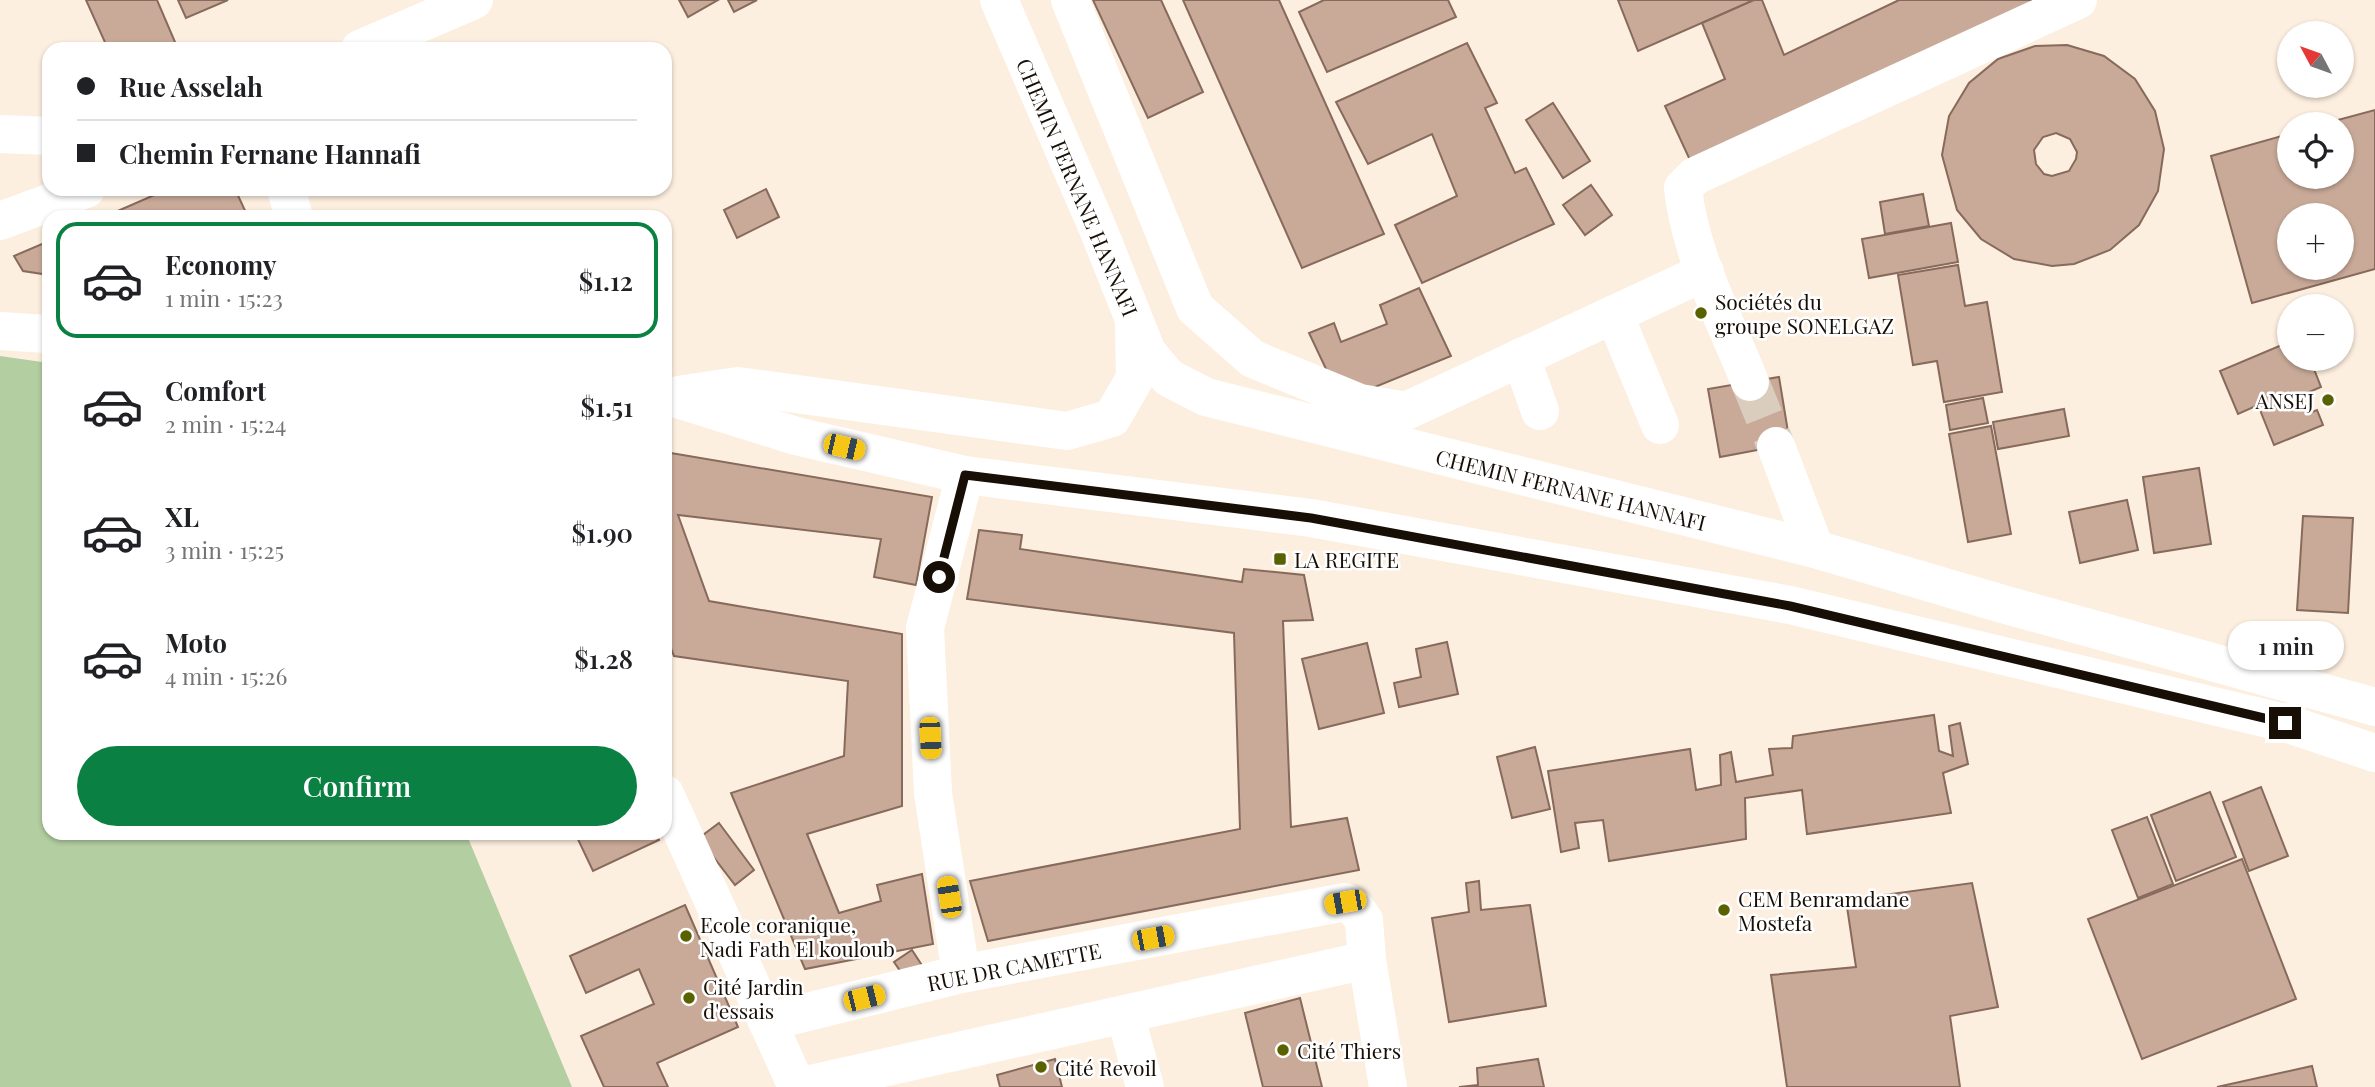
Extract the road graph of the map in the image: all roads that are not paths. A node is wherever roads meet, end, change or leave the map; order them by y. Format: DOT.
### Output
graph roads {
  1 [pos="474,0"];
  2 [pos="999,0"];
  3 [pos="1070,0"];
  4 [pos="2078,0"];
  5 [pos="376,42"];
  6 [pos="0,134"];
  7 [pos="42,136"];
  8 [pos="66,196"];
  9 [pos="47,203"];
  10 [pos="42,210"];
  11 [pos="42,210"];
  12 [pos="0,221"];
  13 [pos="0,240"];
  14 [pos="1704,271"];
  15 [pos="1614,314"];
  16 [pos="0,316"];
  17 [pos="1133,318"];
  18 [pos="0,331"];
  19 [pos="42,332"];
  20 [pos="42,334"];
  21 [pos="1521,357"];
  22 [pos="1750,382"];
  23 [pos="672,395"];
  24 [pos="672,397"];
  25 [pos="1540,411"];
  26 [pos="1660,425"];
  27 [pos="1776,446"];
  28 [pos="965,475"];
  29 [pos="1815,549"];
  30 [pos="2375,708"];
  31 [pos="2375,753"];
  32 [pos="672,810"];
  33 [pos="1367,960"];
  34 [pos="961,974"];
  35 [pos="1125,1014"];
  36 [pos="767,1022"];
  37 [pos="797,1087"];
  38 [pos="1145,1087"];
  39 [pos="1388,1087"];
  1 -- 5 [label="main road"];
  2 -- 17 [label="main road, CHEMIN FERNANE HANNAFI"];
  3 -- 21 [label="main road"];
  4 -- 14 [label="main road"];
  6 -- 7 [label="main road"];
  8 -- 9 [label="main road"];
  9 -- 10 [label="main road"];
  9 -- 12 [label="main road"];
  11 -- 13 [label="main road"];
  14 -- 15 [label="main road"];
  14 -- 22 [label="main road"];
  15 -- 21 [label="main road"];
  15 -- 26 [label="main road"];
  16 -- 19 [label="main road"];
  17 -- 23 [label="main road"];
  17 -- 29 [label="main road, CHEMIN FERNANE HANNAFI"];
  18 -- 20 [label="main road"];
  21 -- 25 [label="main road"];
  24 -- 28 [label="main road"];
  27 -- 29 [label="main road"];
  28 -- 31 [label="main road"];
  28 -- 34 [label="main road"];
  29 -- 30 [label="main road, CHEMIN FERNANE HANNAFI"];
  32 -- 36 [label="main road"];
  33 -- 34 [label="main road, RUE DR CAMETTE"];
  33 -- 35 [label="main road"];
  33 -- 39 [label="main road"];
  34 -- 36 [label="main road, RUE DR CAMETTE"];
  35 -- 37 [label="main road"];
  35 -- 38 [label="main road"];
  36 -- 37 [label="main road"];
}
